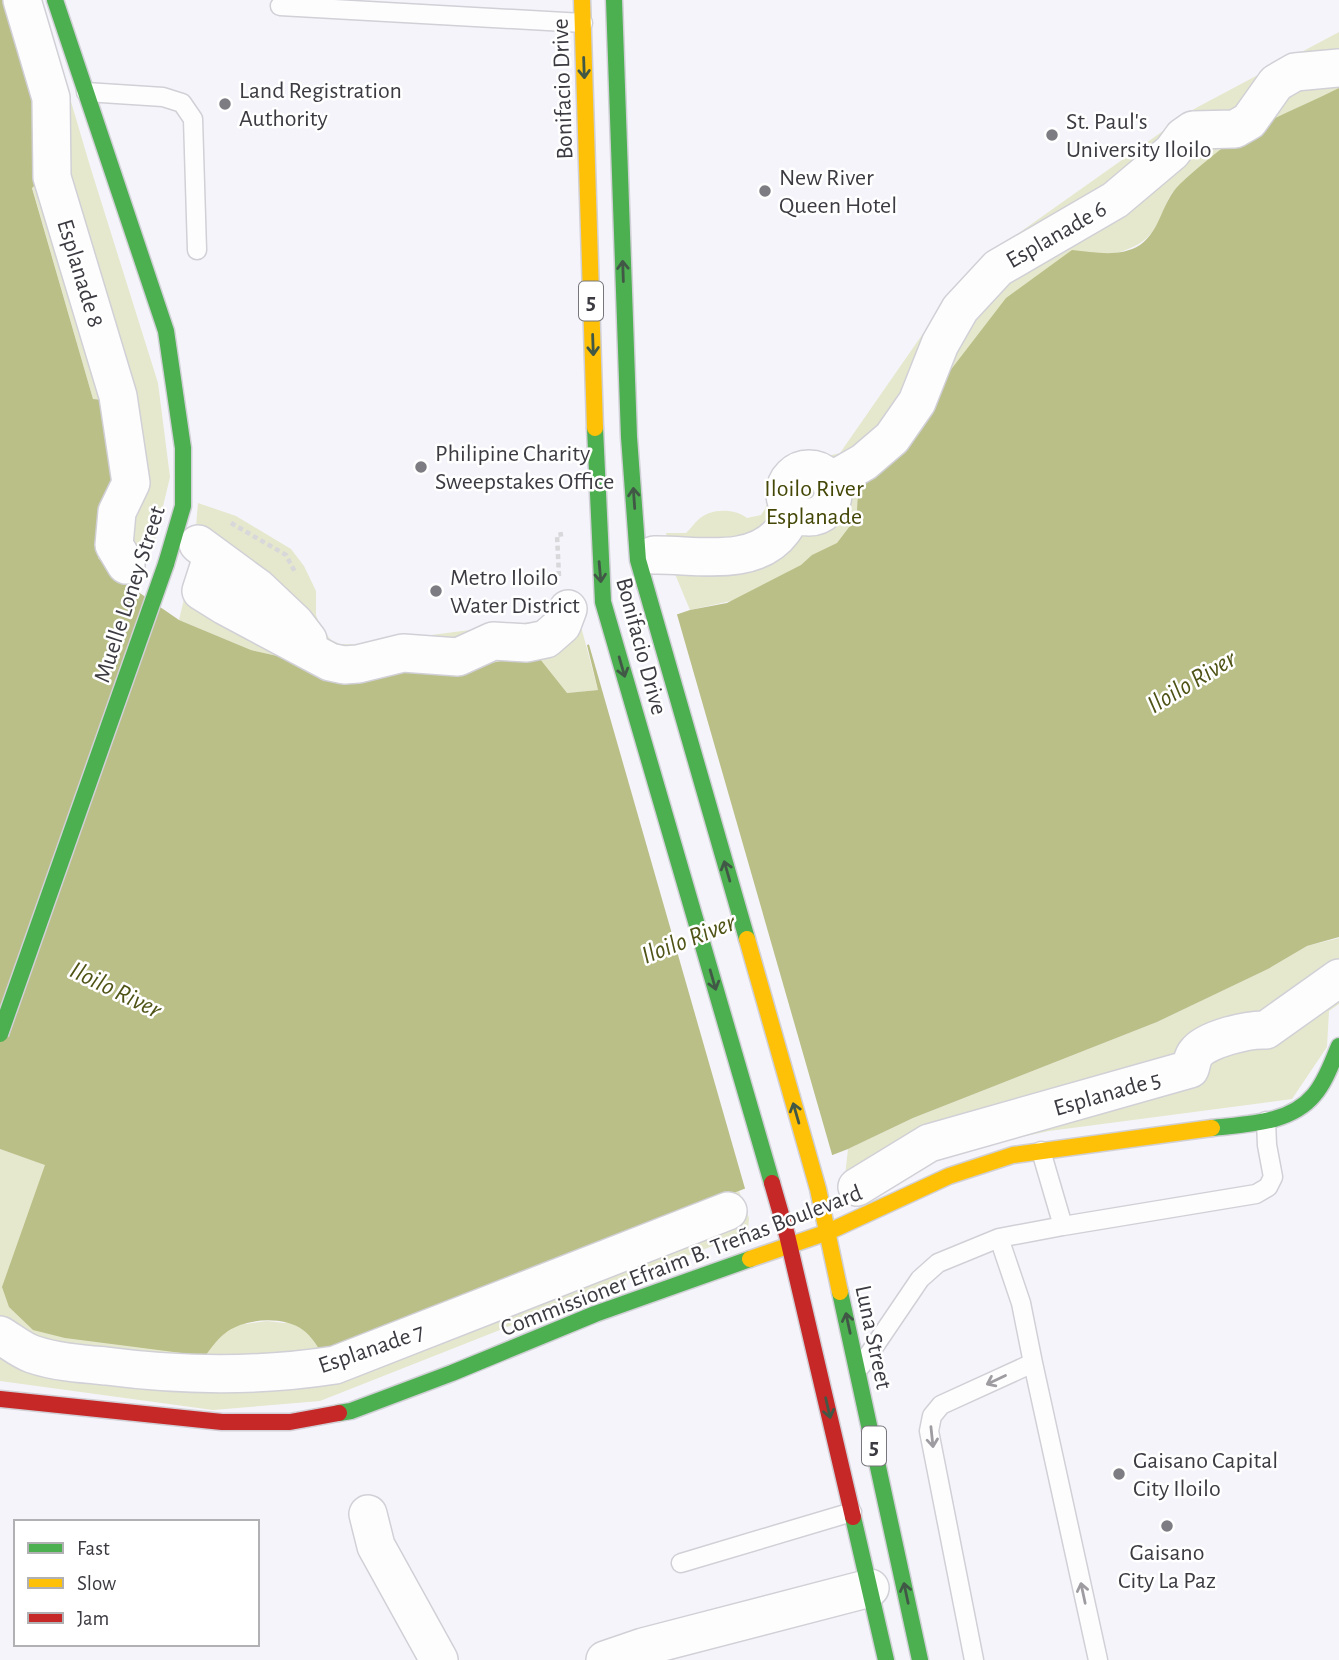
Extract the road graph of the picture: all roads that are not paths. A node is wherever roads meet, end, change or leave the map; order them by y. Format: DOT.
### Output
graph roads {
  1 [pos="22,0"];
  2 [pos="55,0"];
  3 [pos="582,0"];
  4 [pos="614,0"];
  5 [pos="280,6"];
  6 [pos="583,23"];
  7 [pos="1339,68"];
  8 [pos="86,92"];
  9 [pos="197,250"];
  10 [pos="120,555"];
  11 [pos="651,572"];
  12 [pos="586,605"];
  13 [pos="319,655"];
  14 [pos="1339,978"];
  15 [pos="0,1034"];
  16 [pos="1339,1045"];
  17 [pos="1266,1121"];
  18 [pos="1041,1151"];
  19 [pos="857,1187"];
  20 [pos="818,1189"];
  21 [pos="728,1211"];
  22 [pos="1063,1226"];
  23 [pos="828,1232"];
  24 [pos="999,1238"];
  25 [pos="789,1246"];
  26 [pos="0,1335"];
  27 [pos="1033,1363"];
  28 [pos="858,1371"];
  29 [pos="0,1399"];
  30 [pos="852,1512"];
  31 [pos="368,1514"];
  32 [pos="681,1563"];
  33 [pos="870,1588"];
  34 [pos="439,1660"];
  35 [pos="605,1660"];
  36 [pos="886,1660"];
  37 [pos="920,1660"];
  38 [pos="974,1660"];
  39 [pos="1098,1660"];
  1 -- 10 [label="street, Esplanade 8"];
  2 -- 8 [label="main road, Muelle Loney Street"];
  3 -- 6 [label="main road, Bonifacio Drive / 5"];
  11 -- 4 [label="main road, Bonifacio Drive / 5, one-way"];
  5 -- 6 [label="lane"];
  6 -- 12 [label="main road, Bonifacio Drive / 5, one-way"];
  7 -- 11 [label="street, Esplanade 6"];
  8 -- 9 [label="lane"];
  8 -- 15 [label="main road, Muelle Loney Street, bridge"];
  20 -- 11 [label="main road, Bonifacio Drive / 5, one-way"];
  12 -- 13 [label="street"];
  12 -- 25 [label="main road, Bonifacio Drive / 5, one-way"];
  13 -- 13 [label="street"];
  14 -- 19 [label="street, Esplanade 5"];
  16 -- 17 [label="main road, Commissioner Efraim B. Treñas Boulevard"];
  17 -- 18 [label="main road, Commissioner Efraim B. Treñas Boulevard"];
  17 -- 22 [label="lane"];
  18 -- 22 [label="lane"];
  18 -- 23 [label="main road, Commissioner Efraim B. Treñas Boulevard"];
  20 -- 23 [label="main road, Luna Street / 5"];
  21 -- 26 [label="street, Esplanade 7"];
  22 -- 24 [label="lane"];
  23 -- 25 [label="main road, Commissioner Efraim B. Treñas Boulevard"];
  28 -- 23 [label="main road, Luna Street / 5, one-way"];
  24 -- 27 [label="lane"];
  24 -- 28 [label="lane"];
  25 -- 29 [label="main road, Commissioner Efraim B. Treñas Boulevard"];
  25 -- 30 [label="main road, 5, one-way"];
  27 -- 38 [label="lane, one-way"];
  39 -- 27 [label="lane, one-way"];
  37 -- 28 [label="main road, Luna Street / 5, one-way"];
  30 -- 32 [label="lane"];
  30 -- 33 [label="main road, 5"];
  31 -- 34 [label="street"];
  33 -- 35 [label="street"];
  33 -- 36 [label="main road, 5"];
}
